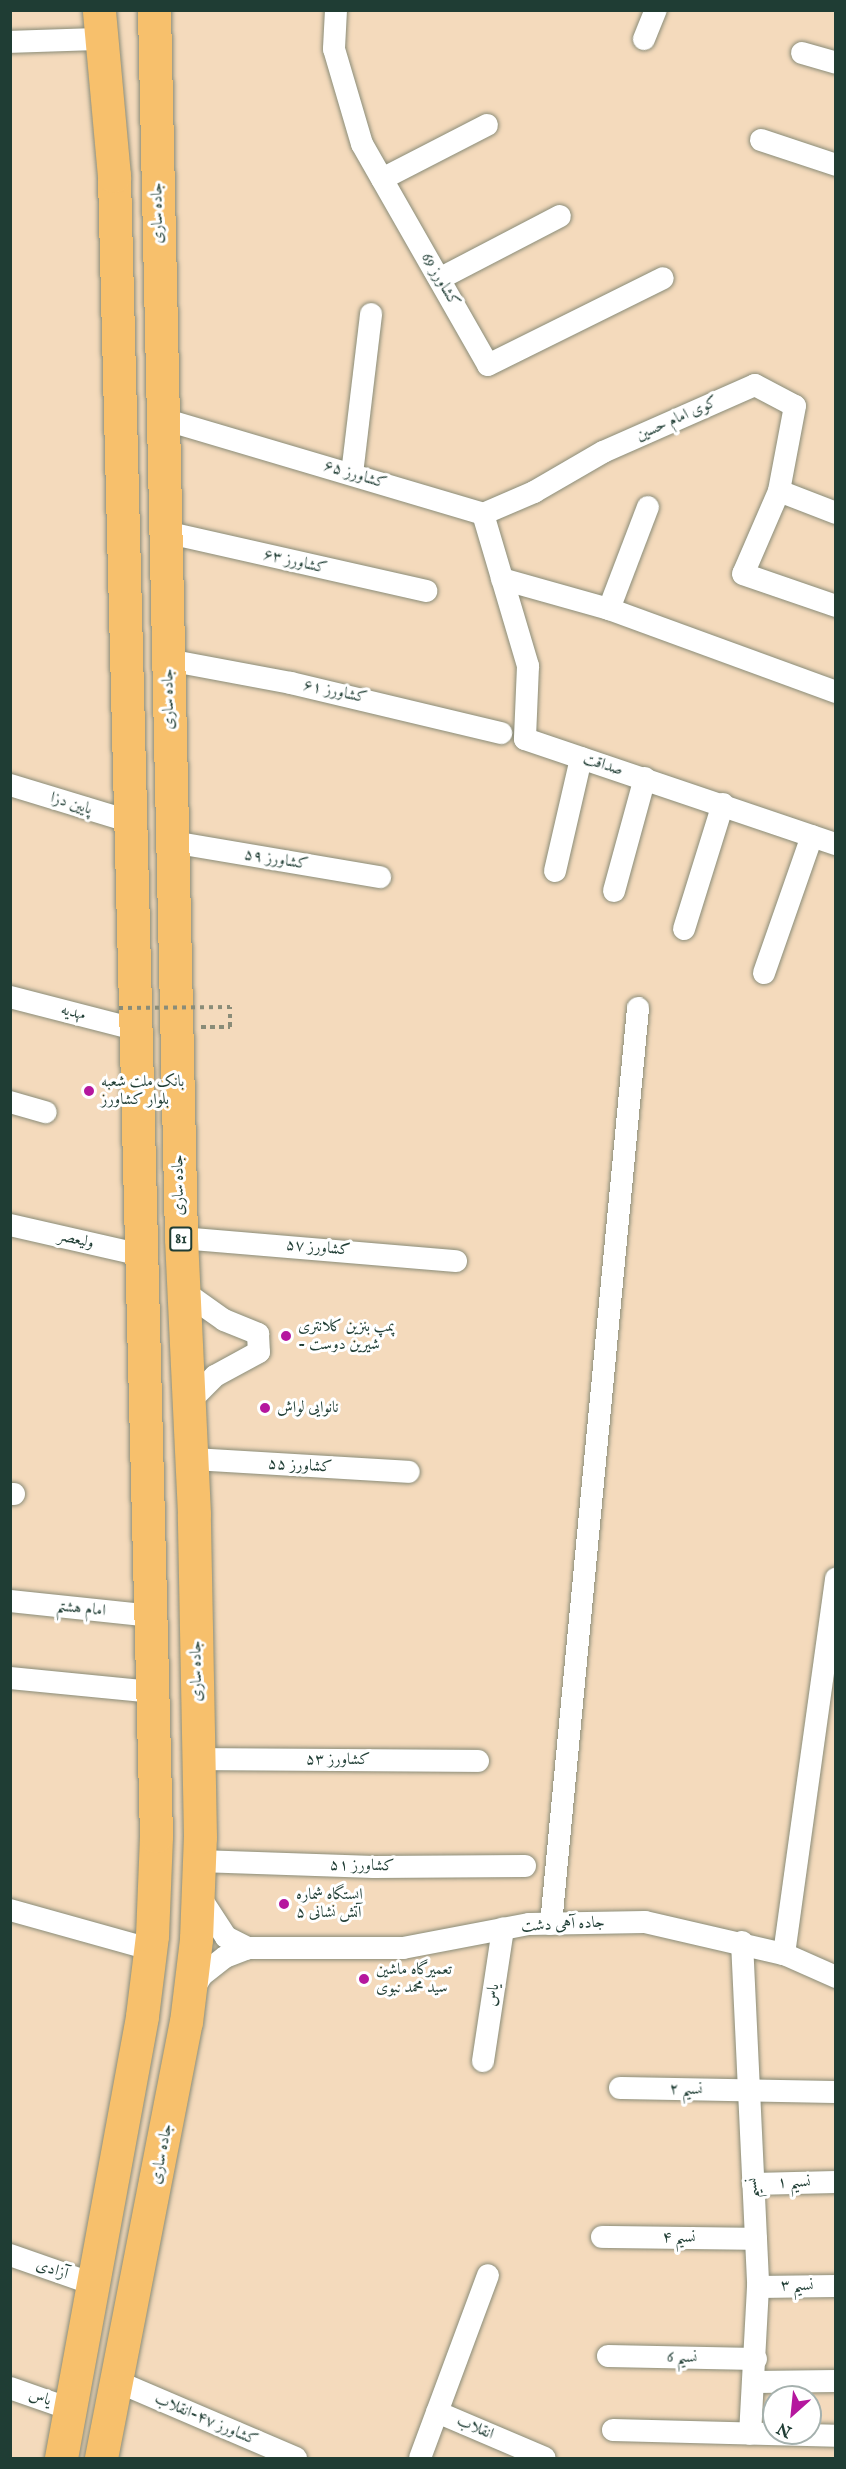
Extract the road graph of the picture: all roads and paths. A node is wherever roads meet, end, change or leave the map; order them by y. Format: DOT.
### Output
graph roads {
  1 [pos="336,10"];
  2 [pos="656,10"];
  3 [pos="151,16"];
  4 [pos="104,31"];
  5 [pos="644,39"];
  6 [pos="10,42"];
  7 [pos="802,52"];
  8 [pos="836,63"];
  9 [pos="487,125"];
  10 [pos="761,140"];
  11 [pos="836,165"];
  12 [pos="382,179"];
  13 [pos="560,216"];
  14 [pos="441,278"];
  15 [pos="663,278"];
  16 [pos="371,314"];
  17 [pos="163,419"];
  18 [pos="352,474"];
  19 [pos="779,491"];
  20 [pos="648,507"];
  21 [pos="836,513"];
  22 [pos="483,514"];
  23 [pos="165,532"];
  24 [pos="502,579"];
  25 [pos="426,591"];
  26 [pos="836,606"];
  27 [pos="609,609"];
  28 [pos="168,660"];
  29 [pos="836,692"];
  30 [pos="501,733"];
  31 [pos="581,758"];
  32 [pos="645,778"];
  33 [pos="10,785"];
  34 [pos="723,804"];
  35 [pos="132,822"];
  36 [pos="812,836"];
  37 [pos="172,842"];
  38 [pos="836,844"];
  39 [pos="555,871"];
  40 [pos="380,877"];
  41 [pos="614,891"];
  42 [pos="684,929"];
  43 [pos="764,974"];
  44 [pos="10,997"];
  45 [pos="638,1008"];
  46 [pos="127,1019"];
  47 [pos="230,1027"];
  48 [pos="10,1102"];
  49 [pos="46,1112"];
  50 [pos="10,1225"];
  51 [pos="180,1238"];
  52 [pos="142,1255"];
  53 [pos="456,1261"];
  54 [pos="183,1291"];
  55 [pos="189,1402"];
  56 [pos="192,1459"];
  57 [pos="409,1472"];
  58 [pos="836,1579"];
  59 [pos="10,1601"];
  60 [pos="152,1616"];
  61 [pos="10,1678"];
  62 [pos="154,1692"];
  63 [pos="199,1759"];
  64 [pos="478,1761"];
  65 [pos="525,1866"];
  66 [pos="198,1877"];
  67 [pos="10,1910"];
  68 [pos="551,1924"];
  69 [pos="503,1929"];
  70 [pos="742,1942"];
  71 [pos="248,1948"];
  72 [pos="150,1949"];
  73 [pos="784,1954"];
  74 [pos="836,1977"];
  75 [pos="189,1998"];
  76 [pos="483,2061"];
  77 [pos="620,2088"];
  78 [pos="751,2091"];
  79 [pos="836,2092"];
  80 [pos="836,2182"];
  81 [pos="753,2184"];
  82 [pos="602,2238"];
  83 [pos="756,2240"];
  84 [pos="10,2255"];
  85 [pos="488,2275"];
  86 [pos="93,2284"];
  87 [pos="836,2286"];
  88 [pos="758,2287"];
  89 [pos="608,2356"];
  90 [pos="756,2359"];
  91 [pos="116,2381"];
  92 [pos="836,2381"];
  93 [pos="755,2382"];
  94 [pos="10,2388"];
  95 [pos="70,2409"];
  96 [pos="437,2412"];
  97 [pos="613,2430"];
  98 [pos="750,2434"];
  99 [pos="836,2436"];
  100 [pos="61,2458"];
  101 [pos="101,2458"];
  102 [pos="296,2458"];
  103 [pos="420,2458"];
  104 [pos="545,2458"];
  1 -- 12 [label="street, کشاورز 69"];
  2 -- 5 [label="street"];
  3 -- 17 [label="highway, جاده ساری / 81"];
  4 -- 6 [label="street"];
  4 -- 35 [label="highway"];
  7 -- 8 [label="street"];
  9 -- 12 [label="street"];
  10 -- 11 [label="street"];
  12 -- 14 [label="street, کشاورز 69"];
  13 -- 14 [label="street"];
  14 -- 15 [label="street, کشاورز 69"];
  16 -- 18 [label="street"];
  17 -- 18 [label="street, کشاورز ۶۵"];
  17 -- 23 [label="highway, جاده ساری / 81"];
  18 -- 22 [label="street, کشاورز ۶۵"];
  19 -- 21 [label="street"];
  19 -- 22 [label="street, کوی امام حسین"];
  19 -- 26 [label="street"];
  20 -- 27 [label="street"];
  22 -- 24 [label="street"];
  23 -- 25 [label="street, کشاورز ۶۳"];
  23 -- 28 [label="highway, جاده ساری / 81"];
  24 -- 27 [label="street"];
  24 -- 31 [label="street, صداقت"];
  27 -- 29 [label="street"];
  28 -- 30 [label="street, کشاورز ۶۱"];
  28 -- 37 [label="highway, جاده ساری / 81"];
  31 -- 32 [label="street, صداقت"];
  31 -- 39 [label="street"];
  32 -- 34 [label="street, صداقت"];
  32 -- 41 [label="street"];
  33 -- 35 [label="street, پایین دزا"];
  34 -- 36 [label="street, صداقت"];
  34 -- 42 [label="street"];
  35 -- 46 [label="highway"];
  36 -- 38 [label="street, صداقت"];
  36 -- 43 [label="street"];
  37 -- 40 [label="street, کشاورز ۵۹"];
  37 -- 51 [label="highway, جاده ساری / 81"];
  44 -- 46 [label="street, مهدیه"];
  45 -- 68 [label="street"];
  46 -- 47 [label="path, bridge"];
  46 -- 52 [label="highway"];
  48 -- 49 [label="street"];
  50 -- 52 [label="street, ولیعصر"];
  51 -- 53 [label="street, کشاورز ۵۷"];
  51 -- 54 [label="highway, جاده ساری / 81"];
  52 -- 60 [label="highway"];
  54 -- 55 [label="highway, جاده ساری / 81"];
  54 -- 55 [label="street"];
  55 -- 56 [label="highway, جاده ساری / 81"];
  56 -- 57 [label="street, کشاورز ۵۵"];
  56 -- 63 [label="highway, جاده ساری / 81"];
  58 -- 73 [label="street"];
  59 -- 60 [label="street, امام هشتم"];
  60 -- 62 [label="highway"];
  61 -- 62 [label="street"];
  62 -- 72 [label="highway"];
  63 -- 64 [label="street, کشاورز ۵۳"];
  63 -- 66 [label="highway, جاده ساری / 81"];
  65 -- 66 [label="street, کشاورز ۵۱"];
  66 -- 71 [label="street"];
  66 -- 75 [label="highway, جاده ساری / 81"];
  67 -- 72 [label="street"];
  68 -- 69 [label="street, جاده آهی دشت"];
  68 -- 70 [label="street, جاده آهی دشت"];
  69 -- 71 [label="street, جاده آهی دشت"];
  69 -- 76 [label="street, یاس"];
  70 -- 73 [label="street, جاده آهی دشت"];
  70 -- 78 [label="street, نسیم"];
  71 -- 75 [label="street"];
  72 -- 86 [label="highway"];
  73 -- 74 [label="street, جاده آهی دشت"];
  75 -- 91 [label="highway, جاده ساری / 81"];
  77 -- 78 [label="street, نسیم ۲"];
  78 -- 79 [label="street, نسیم ۲"];
  78 -- 81 [label="street, نسیم"];
  80 -- 81 [label="street, نسیم ۱"];
  81 -- 83 [label="street, نسیم"];
  82 -- 83 [label="street, نسیم ۴"];
  83 -- 88 [label="street, نسیم"];
  84 -- 86 [label="street, آزادی"];
  85 -- 96 [label="street"];
  86 -- 95 [label="highway"];
  87 -- 88 [label="street, نسیم ۳"];
  88 -- 90 [label="street, نسیم"];
  89 -- 90 [label="street, نسیم 6"];
  90 -- 93 [label="street, نسیم"];
  91 -- 101 [label="highway, جاده ساری / 81"];
  91 -- 102 [label="street, کشاورز ۴۷-انقلاب"];
  92 -- 93 [label="street"];
  93 -- 98 [label="street, نسیم"];
  94 -- 95 [label="street, یاس"];
  95 -- 100 [label="highway"];
  96 -- 103 [label="street"];
  96 -- 104 [label="street, انقلاب"];
  97 -- 98 [label="street"];
  98 -- 99 [label="street"];
}
